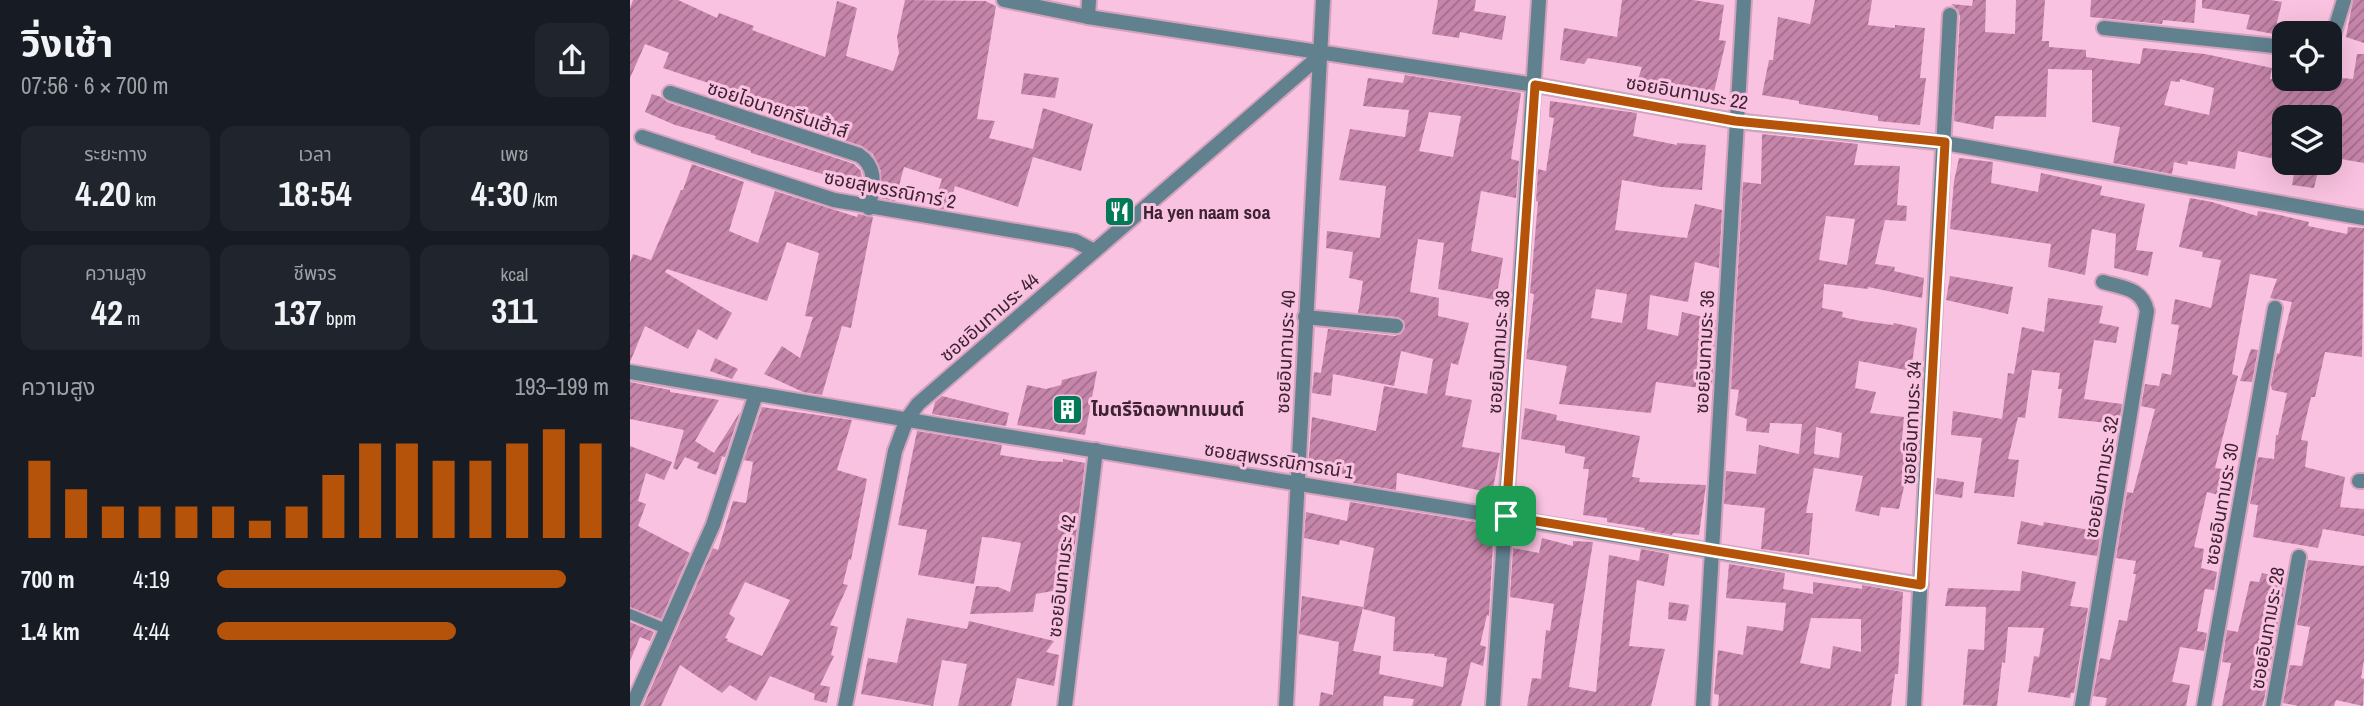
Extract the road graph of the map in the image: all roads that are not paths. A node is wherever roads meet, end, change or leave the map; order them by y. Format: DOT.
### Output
graph roads {
  1 [pos="1004,0"];
  2 [pos="1089,0"];
  3 [pos="1323,0"];
  4 [pos="1539,0"];
  5 [pos="1744,0"];
  6 [pos="2344,0"];
  7 [pos="1950,15"];
  8 [pos="1088,17"];
  9 [pos="2338,21"];
  10 [pos="2104,28"];
  11 [pos="2272,46"];
  12 [pos="1322,54"];
  13 [pos="1535,85"];
  14 [pos="670,93"];
  15 [pos="1735,121"];
  16 [pos="642,137"];
  17 [pos="1945,142"];
  18 [pos="869,208"];
  19 [pos="2364,218"];
  20 [pos="1094,251"];
  21 [pos="2103,282"];
  22 [pos="2275,308"];
  23 [pos="1306,317"];
  24 [pos="1396,326"];
  25 [pos="630,372"];
  26 [pos="756,394"];
  27 [pos="907,419"];
  28 [pos="1096,450"];
  29 [pos="1297,482"];
  30 [pos="1506,516"];
  31 [pos="1713,551"];
  32 [pos="2299,557"];
  33 [pos="1921,585"];
  34 [pos="630,614"];
  35 [pos="666,629"];
  36 [pos="632,706"];
  37 [pos="845,706"];
  38 [pos="1065,706"];
  39 [pos="1286,706"];
  40 [pos="1493,706"];
  41 [pos="1703,706"];
  42 [pos="1914,706"];
  43 [pos="2082,706"];
  44 [pos="2204,706"];
  45 [pos="2273,706"];
  1 -- 8 [label="street, ซอยอินทามระ 22"];
  2 -- 8 [label="street"];
  3 -- 12 [label="street, ซอยอินทามระ 40"];
  4 -- 13 [label="street, ซอยอินทามระ 38"];
  5 -- 15 [label="street, ซอยอินทามระ 36"];
  6 -- 9 [label="street"];
  7 -- 17 [label="street, ซอยอินทามระ 34"];
  8 -- 12 [label="street, ซอยอินทามระ 22"];
  10 -- 11 [label="street"];
  12 -- 13 [label="street, ซอยอินทามระ 22"];
  12 -- 20 [label="street, ซอยอินทามระ 44"];
  12 -- 23 [label="street, ซอยอินทามระ 40"];
  13 -- 15 [label="street, ซอยอินทามระ 22"];
  13 -- 30 [label="street, ซอยอินทามระ 38"];
  14 -- 18 [label="street, ซอยไอนายกรีนเฮ้าส์"];
  15 -- 17 [label="street, ซอยอินทามระ 22"];
  15 -- 31 [label="street, ซอยอินทามระ 36"];
  16 -- 18 [label="street, ซอยสุพรรณิการ์ 2"];
  17 -- 19 [label="street, ซอยอินทามระ 22"];
  17 -- 33 [label="street, ซอยอินทามระ 34"];
  18 -- 20 [label="street, ซอยสุพรรณิการ์ 2"];
  20 -- 27 [label="street, ซอยอินทามระ 44"];
  21 -- 43 [label="street, ซอยอินทามระ 32"];
  22 -- 44 [label="street, ซอยอินทามระ 30"];
  23 -- 24 [label="street"];
  23 -- 29 [label="street, ซอยอินทามระ 40"];
  25 -- 26 [label="street, ซอยสุพรรณิการณ์ 1"];
  26 -- 27 [label="street, ซอยสุพรรณิการณ์ 1"];
  26 -- 35 [label="street"];
  27 -- 28 [label="street, ซอยสุพรรณิการณ์ 1"];
  27 -- 37 [label="street, ซอยอินทามระ 44"];
  28 -- 29 [label="street, ซอยสุพรรณิการณ์ 1"];
  28 -- 38 [label="street, ซอยอินทามระ 42"];
  29 -- 30 [label="street, ซอยสุพรรณิการณ์ 1"];
  29 -- 39 [label="street, ซอยอินทามระ 40"];
  30 -- 31 [label="street, ซอยสุพรรณิการณ์ 1"];
  30 -- 40 [label="street, ซอยอินทามระ 38"];
  31 -- 33 [label="street, ซอยสุพรรณิการณ์ 1"];
  31 -- 41 [label="street, ซอยอินทามระ 36"];
  32 -- 45 [label="street, ซอยอินทามระ 28"];
  33 -- 42 [label="street, ซอยอินทามระ 34"];
  34 -- 35 [label="lane"];
  35 -- 36 [label="street"];
}
